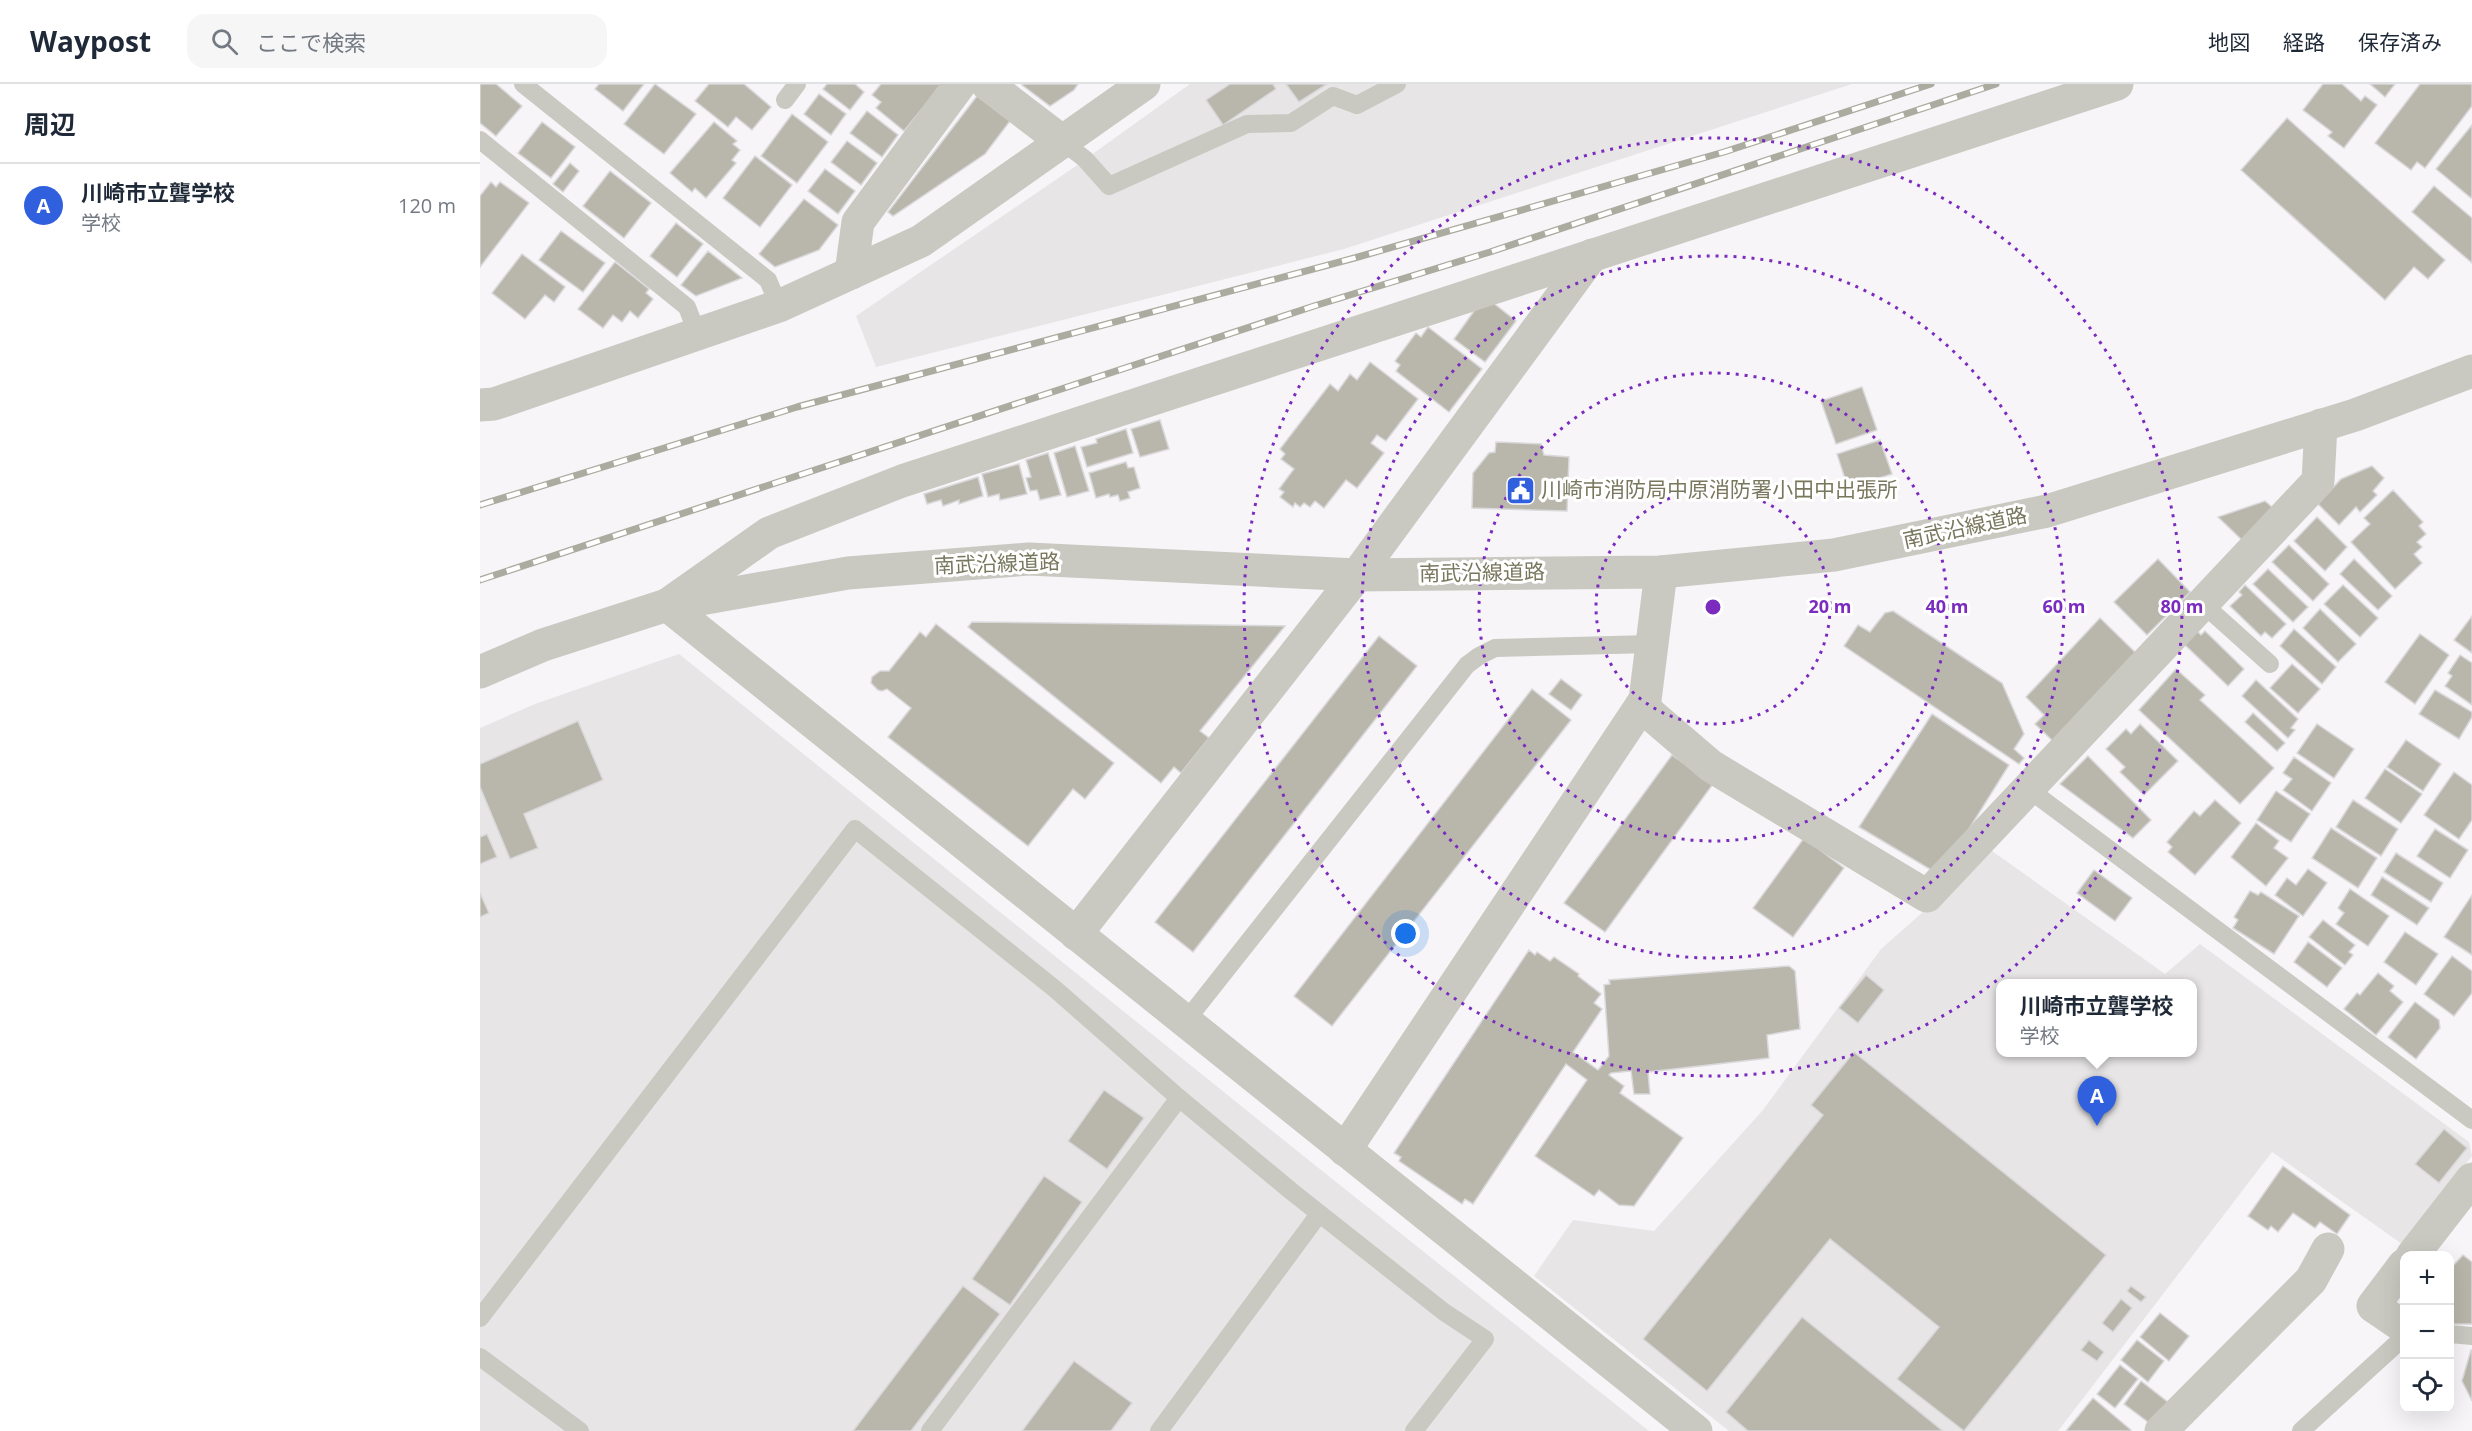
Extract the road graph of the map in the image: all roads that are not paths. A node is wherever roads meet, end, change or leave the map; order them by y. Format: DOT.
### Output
graph roads {
  1 [pos="523,84"];
  2 [pos="797,84"];
  3 [pos="960,84"];
  4 [pos="1144,84"];
  5 [pos="1397,84"];
  6 [pos="2117,84"];
  7 [pos="993,86"];
  8 [pos="785,100"];
  9 [pos="480,140"];
  10 [pos="1063,142"];
  11 [pos="1592,255"];
  12 [pos="851,273"];
  13 [pos="779,306"];
  14 [pos="697,333"];
  15 [pos="2472,371"];
  16 [pos="480,405"];
  17 [pos="2321,425"];
  18 [pos="1661,572"];
  19 [pos="1357,575"];
  20 [pos="2202,603"];
  21 [pos="667,605"];
  22 [pos="1651,644"];
  23 [pos="2270,664"];
  24 [pos="480,672"];
  25 [pos="1641,706"];
  26 [pos="2028,788"];
  27 [pos="1076,934"];
  28 [pos="1185,1022"];
  29 [pos="1179,1098"];
  30 [pos="2472,1120"];
  31 [pos="1345,1150"];
  32 [pos="2472,1179"];
  33 [pos="1319,1214"];
  34 [pos="2328,1249"];
  35 [pos="2416,1251"];
  36 [pos="2400,1270"];
  37 [pos="480,1318"];
  38 [pos="2400,1324"];
  39 [pos="2454,1334"];
  40 [pos="2472,1336"];
  41 [pos="2400,1341"];
  42 [pos="480,1357"];
  43 [pos="580,1431"];
  44 [pos="930,1431"];
  45 [pos="1159,1431"];
  46 [pos="1414,1431"];
  47 [pos="1696,1431"];
  48 [pos="2161,1431"];
  49 [pos="2301,1431"];
  1 -- 13 [label="lane"];
  2 -- 8 [label="lane"];
  3 -- 12 [label="street"];
  4 -- 10 [label="street"];
  5 -- 10 [label="lane"];
  6 -- 11 [label="street"];
  7 -- 10 [label="street"];
  9 -- 14 [label="lane"];
  10 -- 12 [label="street"];
  11 -- 19 [label="street"];
  11 -- 21 [label="street"];
  12 -- 13 [label="street"];
  13 -- 14 [label="street"];
  14 -- 16 [label="street"];
  15 -- 17 [label="street, 南武沿線道路"];
  17 -- 18 [label="street, 南武沿線道路"];
  17 -- 20 [label="street"];
  18 -- 19 [label="street, 南武沿線道路"];
  18 -- 22 [label="street"];
  19 -- 21 [label="street, 南武沿線道路"];
  19 -- 27 [label="street"];
  20 -- 23 [label="lane"];
  20 -- 26 [label="street"];
  21 -- 24 [label="street, 南武沿線道路"];
  21 -- 27 [label="street"];
  22 -- 25 [label="street"];
  22 -- 28 [label="lane"];
  25 -- 26 [label="street"];
  25 -- 31 [label="street"];
  26 -- 30 [label="lane"];
  27 -- 28 [label="street"];
  28 -- 31 [label="street"];
  29 -- 33 [label="lane"];
  29 -- 37 [label="lane"];
  29 -- 44 [label="lane"];
  31 -- 47 [label="street"];
  32 -- 35 [label="street"];
  33 -- 45 [label="lane"];
  33 -- 46 [label="lane"];
  34 -- 48 [label="street"];
  36 -- 38 [label="street"];
  39 -- 40 [label="lane"];
  41 -- 49 [label="lane"];
  42 -- 43 [label="lane"];
}
